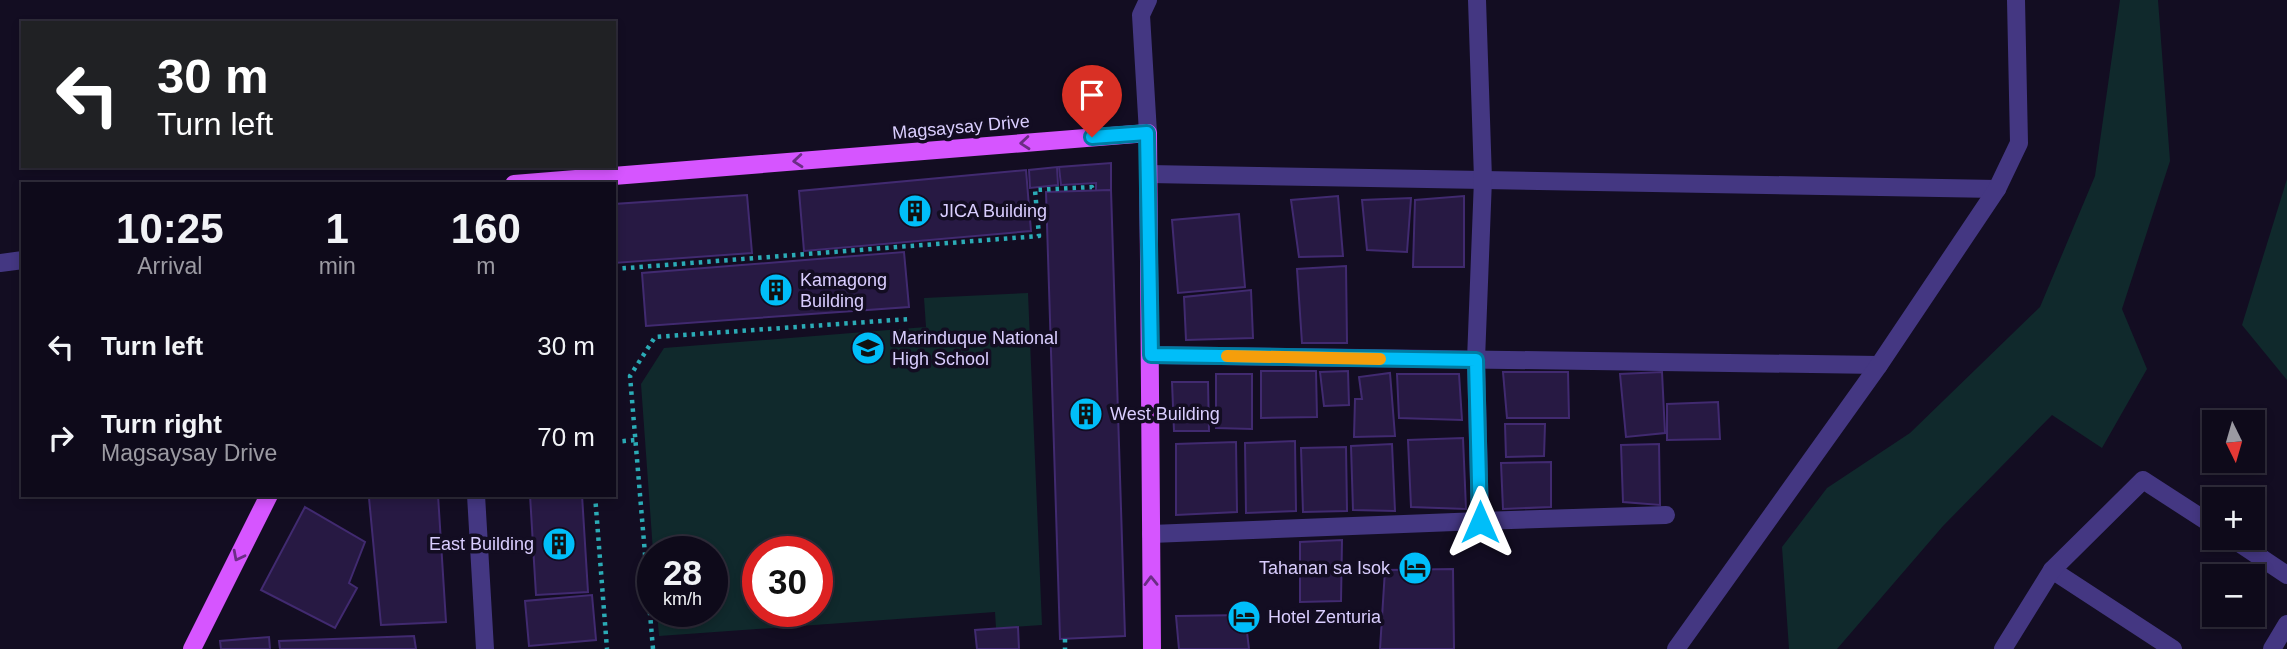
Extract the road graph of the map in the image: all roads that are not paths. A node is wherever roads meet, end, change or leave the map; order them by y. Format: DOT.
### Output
graph roads {
  1 [pos="1148,0"];
  2 [pos="1477,0"];
  3 [pos="2016,0"];
  4 [pos="1147,133"];
  5 [pos="1149,174"];
  6 [pos="1483,179"];
  7 [pos="539,182"];
  8 [pos="1997,189"];
  9 [pos="21,260"];
  10 [pos="0,263"];
  11 [pos="1151,355"];
  12 [pos="1476,360"];
  13 [pos="1879,365"];
  14 [pos="268,497"];
  15 [pos="476,497"];
  16 [pos="1667,515"];
  17 [pos="2202,518"];
  18 [pos="1480,522"];
  19 [pos="1151,534"];
  20 [pos="2250,550"];
  21 [pos="2052,570"];
  22 [pos="2287,575"];
  23 [pos="2287,624"];
  24 [pos="192,649"];
  25 [pos="485,649"];
  26 [pos="1152,649"];
  27 [pos="1676,649"];
  28 [pos="2003,649"];
  29 [pos="2173,649"];
  30 [pos="2272,649"];
  1 -- 4 [label="street"];
  2 -- 6 [label="street"];
  3 -- 8 [label="street"];
  4 -- 5 [label="main road"];
  4 -- 7 [label="main road, Magsaysay Drive, one-way"];
  5 -- 6 [label="street"];
  5 -- 11 [label="main road"];
  6 -- 8 [label="street"];
  6 -- 12 [label="street"];
  8 -- 13 [label="street"];
  9 -- 10 [label="street"];
  11 -- 12 [label="street"];
  11 -- 19 [label="main road"];
  12 -- 13 [label="street"];
  12 -- 18 [label="street"];
  13 -- 27 [label="street"];
  14 -- 24 [label="main road, one-way"];
  15 -- 25 [label="street"];
  16 -- 18 [label="street"];
  17 -- 21 [label="street"];
  18 -- 19 [label="street"];
  26 -- 19 [label="main road, one-way"];
  20 -- 22 [label="street"];
  21 -- 28 [label="street"];
  21 -- 29 [label="street"];
  23 -- 30 [label="street"];
}
